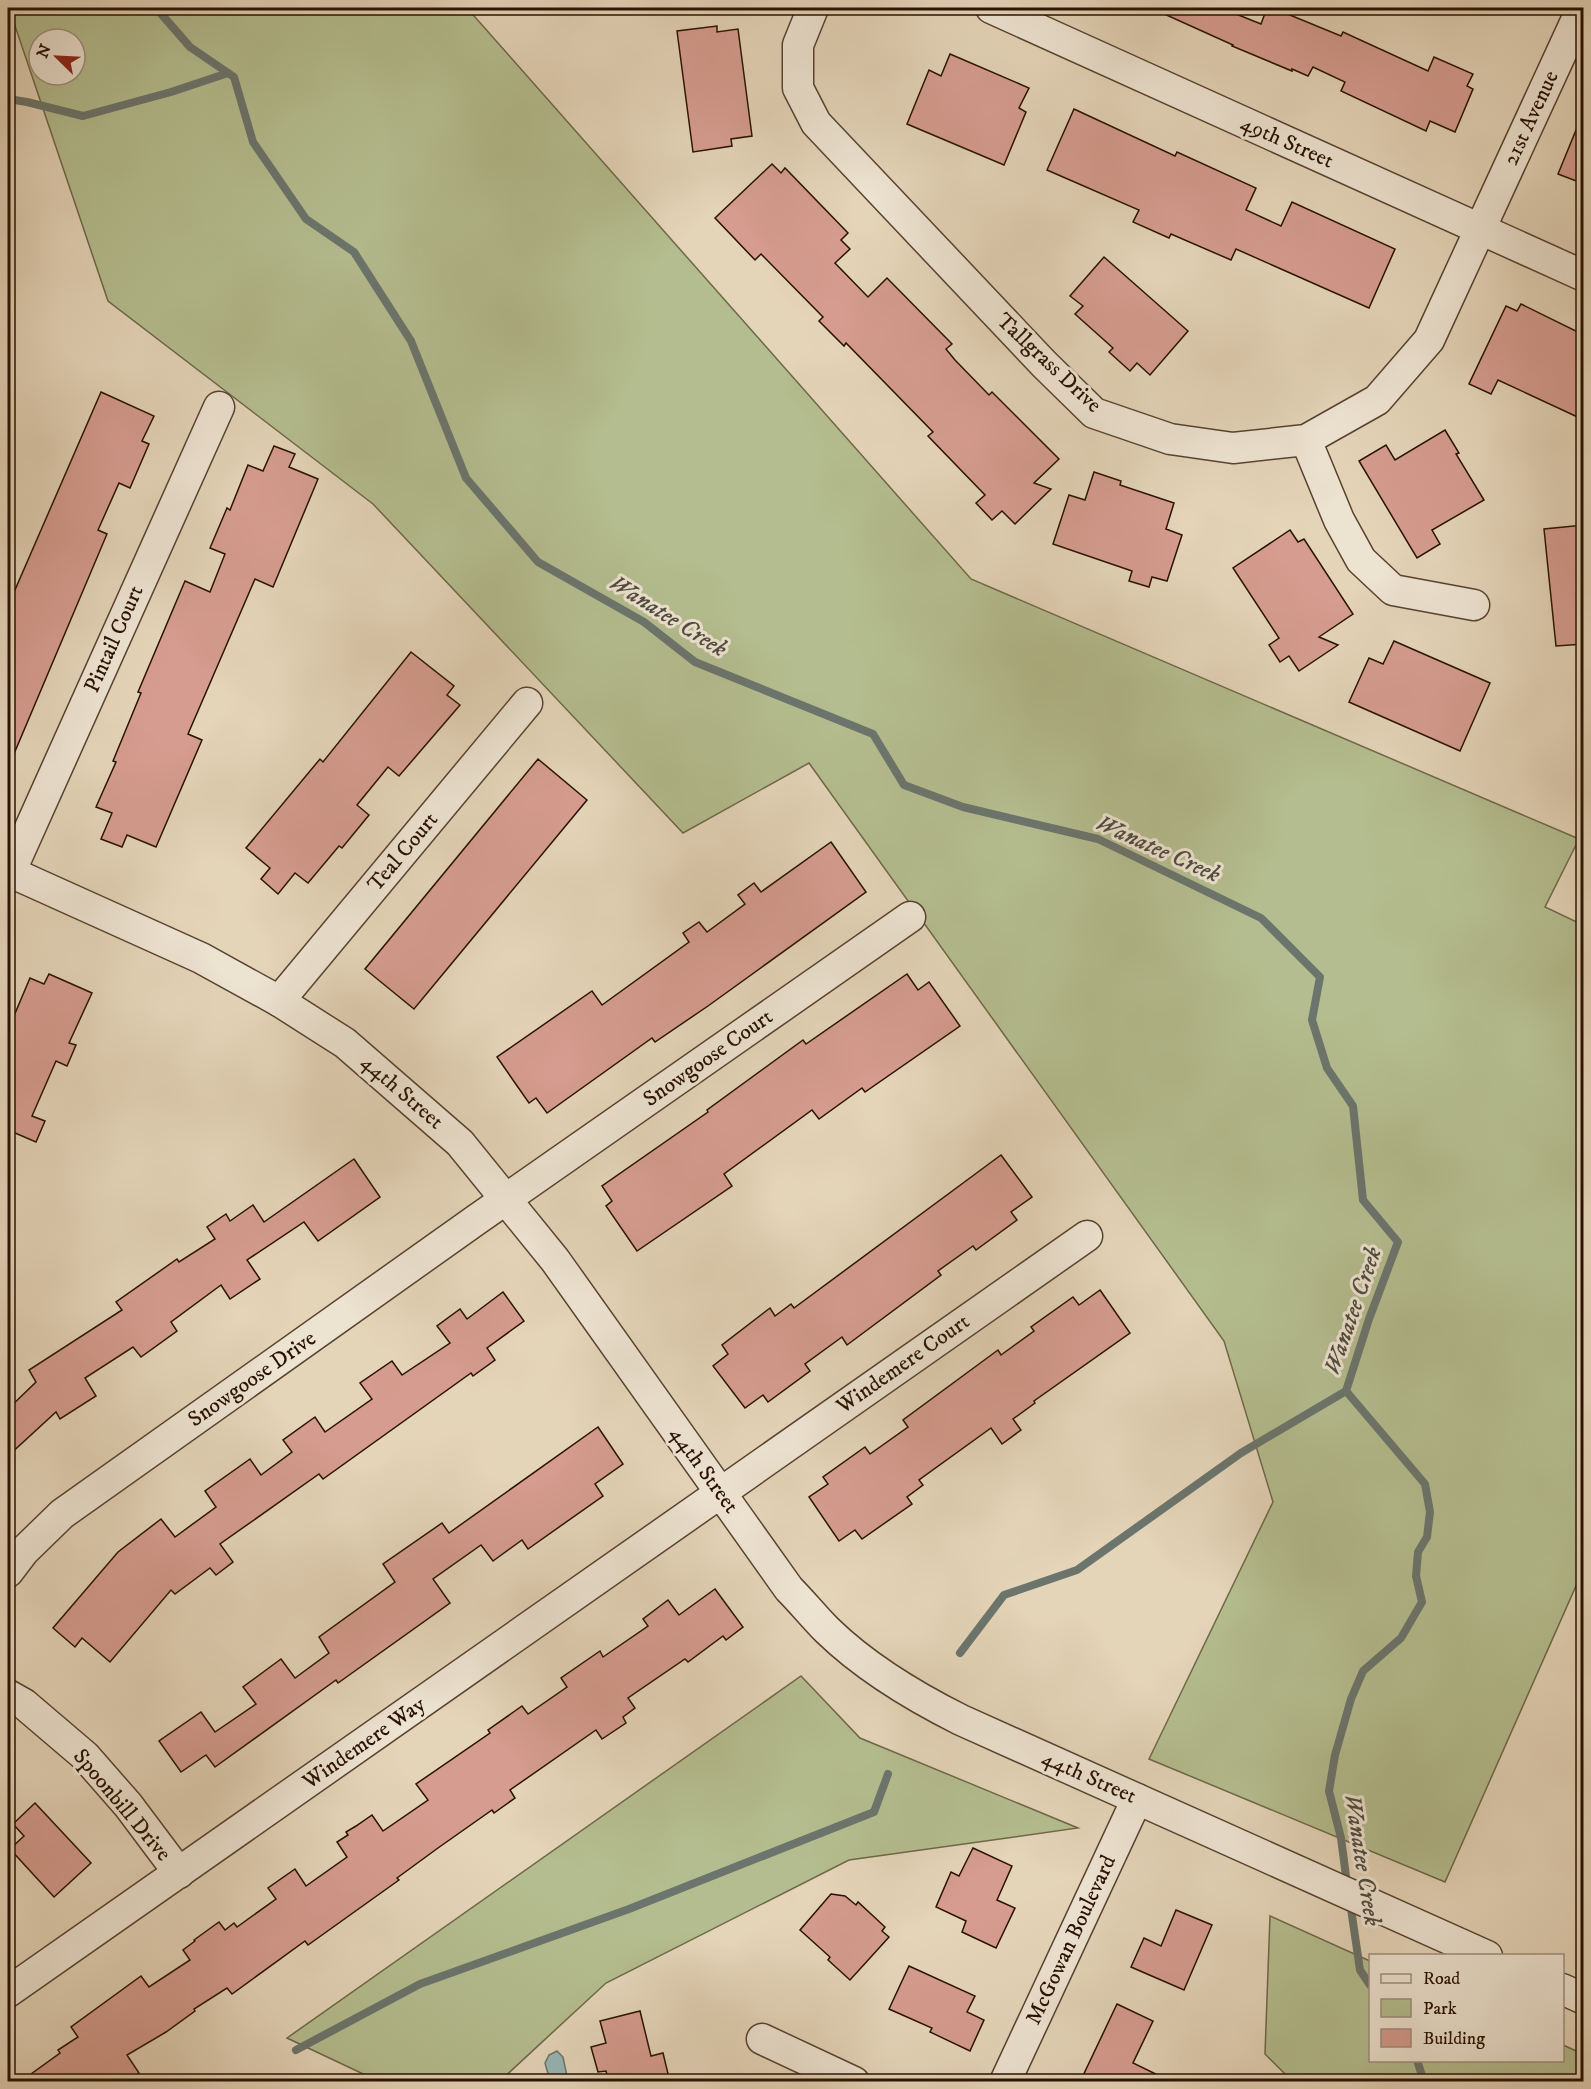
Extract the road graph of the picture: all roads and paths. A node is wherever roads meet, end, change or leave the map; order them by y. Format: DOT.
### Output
graph roads {
  1 [pos="813,8"];
  2 [pos="991,8"];
  3 [pos="1582,8"];
  4 [pos="1480,229"];
  5 [pos="1584,276"];
  6 [pos="219,407"];
  7 [pos="1306,440"];
  8 [pos="1474,605"];
  9 [pos="527,703"];
  10 [pos="8,873"];
  11 [pos="910,917"];
  12 [pos="279,1001"];
  13 [pos="507,1198"];
  14 [pos="1087,1236"];
  15 [pos="719,1492"];
  16 [pos="8,1572"];
  17 [pos="8,1695"];
  18 [pos="1137,1799"];
  19 [pos="179,1874"];
  20 [pos="1483,1954"];
  21 [pos="1564,1989"];
  22 [pos="8,1992"];
  23 [pos="1584,1999"];
  24 [pos="762,2039"];
  25 [pos="854,2082"];
  26 [pos="1005,2082"];
  1 -- 7 [label="street, Tallgrass Drive"];
  2 -- 4 [label="street, 49th Street"];
  3 -- 4 [label="street, 21st Avenue"];
  4 -- 5 [label="street, 49th Street"];
  4 -- 7 [label="street, Tallgrass Drive"];
  6 -- 10 [label="street, Pintail Court"];
  7 -- 8 [label="street"];
  9 -- 12 [label="street, Teal Court"];
  10 -- 12 [label="street, 44th Street"];
  11 -- 13 [label="street, Snowgoose Court"];
  12 -- 13 [label="street, 44th Street"];
  13 -- 15 [label="street, 44th Street"];
  13 -- 16 [label="street, Snowgoose Drive"];
  14 -- 15 [label="street, Windemere Court"];
  15 -- 18 [label="street, 44th Street"];
  15 -- 19 [label="street, Windemere Way"];
  17 -- 19 [label="street, Spoonbill Drive"];
  18 -- 20 [label="street, 44th Street"];
  18 -- 26 [label="street, McGowan Boulevard"];
  19 -- 22 [label="street, Windemere Way"];
  21 -- 23 [label="street"];
  24 -- 25 [label="street"];
}
